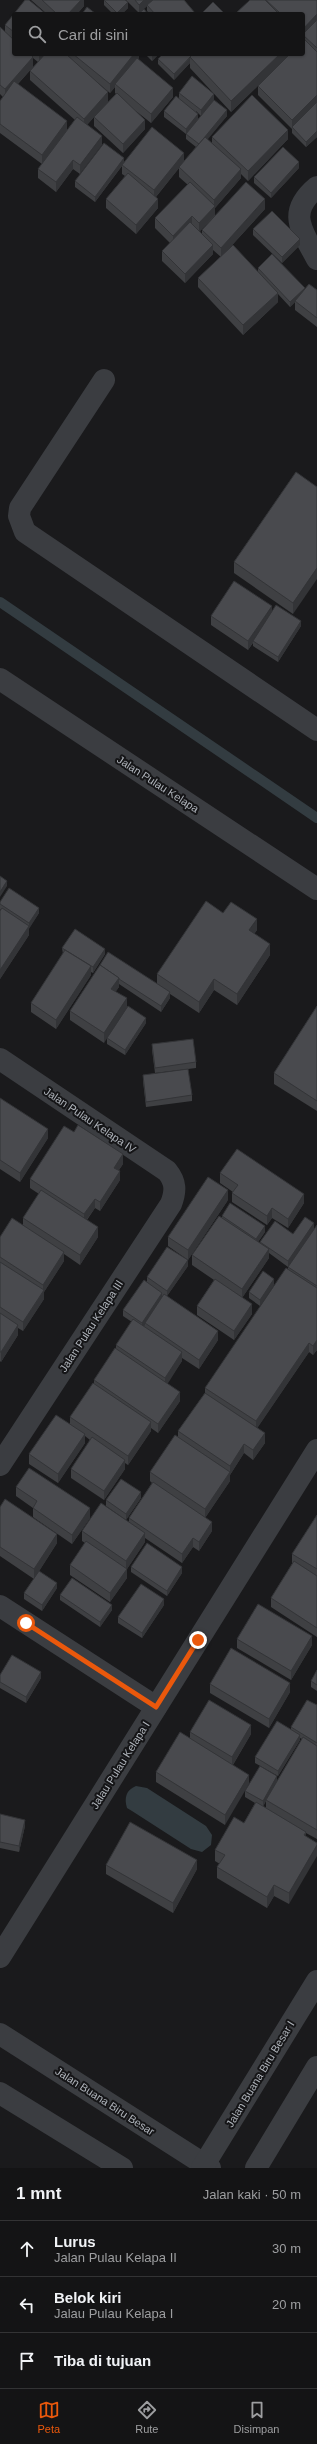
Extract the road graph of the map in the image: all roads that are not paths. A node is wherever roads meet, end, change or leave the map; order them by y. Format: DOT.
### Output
graph roads {
  1 [pos="317,187"];
  2 [pos="317,259"];
  3 [pos="104,380"];
  4 [pos="0,679"];
  5 [pos="317,730"];
  6 [pos="317,889"];
  7 [pos="0,1059"];
  8 [pos="175,1186"];
  9 [pos="317,1450"];
  10 [pos="0,1465"];
  11 [pos="0,1606"];
  12 [pos="156,1707"];
  13 [pos="0,1957"];
  14 [pos="317,1981"];
  15 [pos="0,2034"];
  16 [pos="317,2067"];
  17 [pos="0,2093"];
  18 [pos="206,2167"];
  19 [pos="122,2168"];
  20 [pos="256,2168"];
  1 -- 2 [label="street"];
  3 -- 5 [label="street"];
  4 -- 6 [label="street, Jalan Pulau Kelapa"];
  7 -- 8 [label="street, Jalan Pulau Kelapa IV"];
  8 -- 10 [label="street, Jalan Pulau Kelapa III"];
  9 -- 12 [label="street, Jalau Pulau Kelapa I"];
  11 -- 12 [label="street"];
  12 -- 13 [label="street, Jalau Pulau Kelapa I"];
  14 -- 18 [label="street, Jalan Buana Biru Besar I"];
  15 -- 18 [label="street, Jalan Buana Biru Besar"];
  16 -- 20 [label="street"];
  17 -- 19 [label="street"];
}
